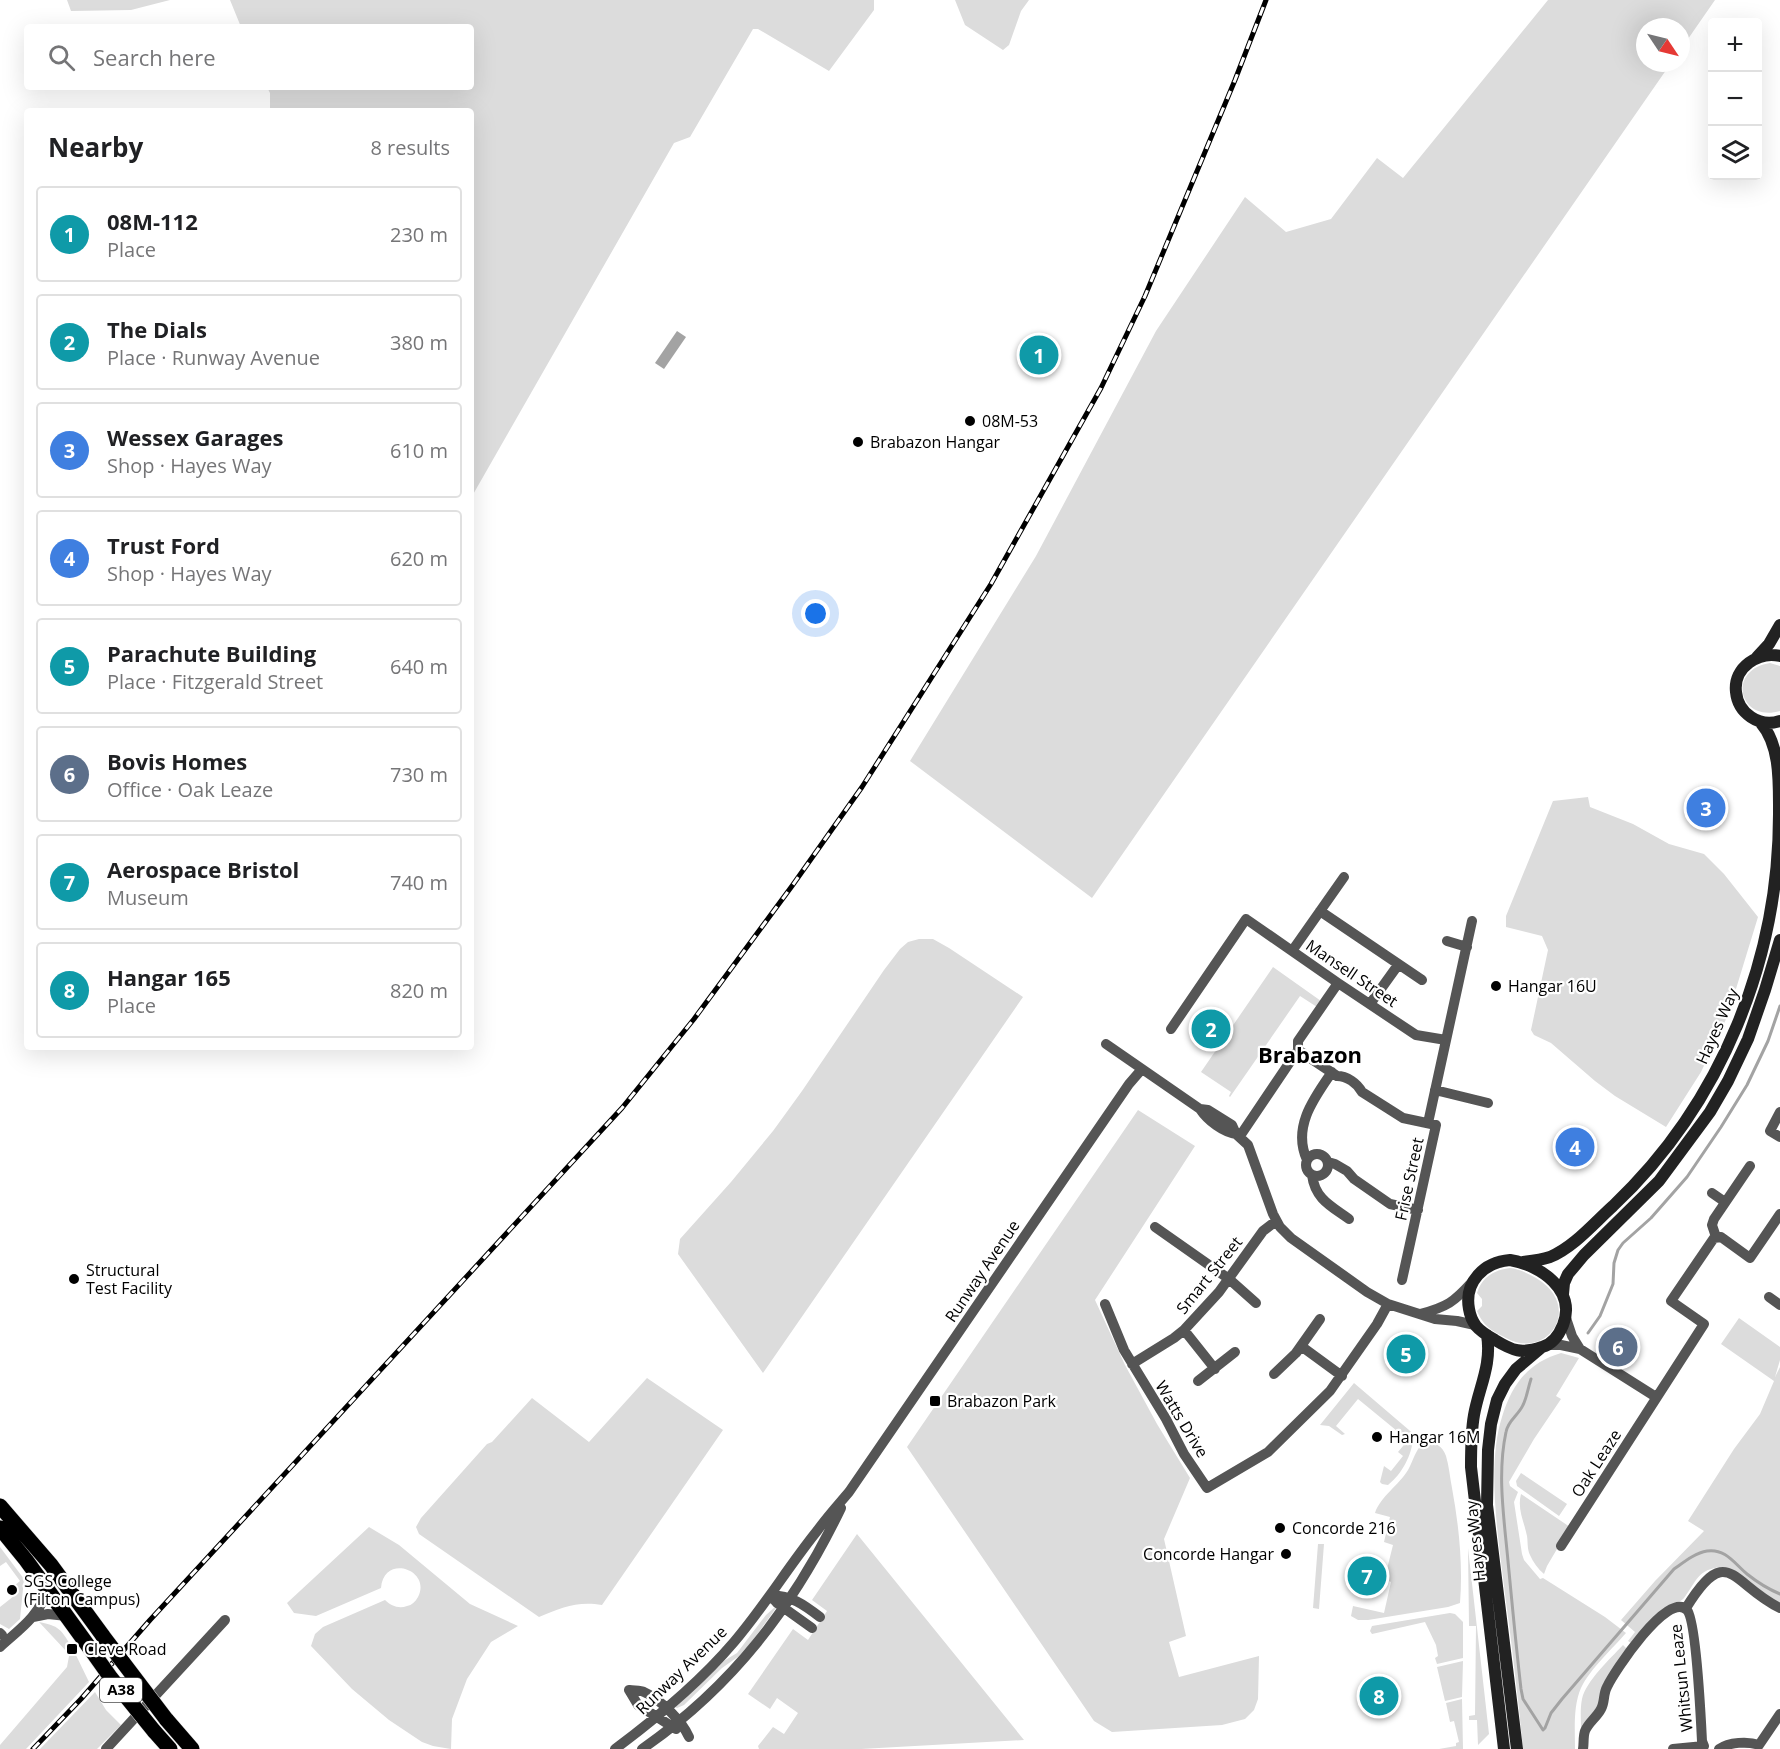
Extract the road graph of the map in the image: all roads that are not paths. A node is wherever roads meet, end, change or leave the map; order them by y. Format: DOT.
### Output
graph roads {
  1 [pos="1780,625"];
  2 [pos="1780,656"];
  3 [pos="1757,657"];
  4 [pos="1780,721"];
  5 [pos="1761,723"];
  6 [pos="1344,877"];
  7 [pos="1320,911"];
  8 [pos="1472,921"];
  9 [pos="1780,940"];
  10 [pos="1447,942"];
  11 [pos="1467,947"];
  12 [pos="1292,951"];
  13 [pos="1398,965"];
  14 [pos="1422,980"];
  15 [pos="1338,983"];
  16 [pos="1370,1004"];
  17 [pos="1171,1029"];
  18 [pos="1446,1040"];
  19 [pos="1106,1044"];
  20 [pos="1298,1050"];
  21 [pos="1142,1069"];
  22 [pos="1332,1072"];
  23 [pos="1435,1090"];
  24 [pos="1488,1103"];
  25 [pos="1780,1112"];
  26 [pos="1428,1123"];
  27 [pos="1238,1135"];
  28 [pos="1780,1137"];
  29 [pos="1307,1160"];
  30 [pos="1328,1162"];
  31 [pos="1750,1166"];
  32 [pos="1312,1175"];
  33 [pos="1712,1193"];
  34 [pos="1725,1202"];
  35 [pos="1418,1210"];
  36 [pos="1349,1219"];
  37 [pos="1276,1221"];
  38 [pos="1778,1221"];
  39 [pos="1155,1227"];
  40 [pos="1716,1237"];
  41 [pos="1523,1262"];
  42 [pos="1229,1279"];
  43 [pos="1402,1280"];
  44 [pos="1473,1281"];
  45 [pos="1563,1294"];
  46 [pos="1769,1297"];
  47 [pos="1256,1303"];
  48 [pos="1105,1304"];
  49 [pos="1388,1304"];
  50 [pos="1780,1305"];
  51 [pos="1417,1314"];
  52 [pos="1566,1318"];
  53 [pos="1320,1319"];
  54 [pos="1475,1325"];
  55 [pos="1184,1330"];
  56 [pos="1487,1335"];
  57 [pos="1301,1346"];
  58 [pos="1545,1346"];
  59 [pos="1580,1349"];
  60 [pos="1235,1352"];
  61 [pos="1132,1364"];
  62 [pos="1215,1369"];
  63 [pos="1274,1374"];
  64 [pos="1342,1376"];
  65 [pos="1198,1381"];
  66 [pos="1656,1397"];
  67 [pos="849,1492"];
  68 [pos="0,1506"];
  69 [pos="0,1528"];
  70 [pos="1561,1546"];
  71 [pos="48,1590"];
  72 [pos="770,1595"];
  73 [pos="791,1598"];
  74 [pos="784,1608"];
  75 [pos="1686,1608"];
  76 [pos="1780,1608"];
  77 [pos="67,1616"];
  78 [pos="33,1617"];
  79 [pos="820,1617"];
  80 [pos="225,1620"];
  81 [pos="812,1628"];
  82 [pos="0,1647"];
  83 [pos="666,1708"];
  84 [pos="1780,1714"];
  85 [pos="656,1717"];
  86 [pos="676,1724"];
  87 [pos="163,1743"];
  88 [pos="1707,1747"];
  89 [pos="1760,1747"];
  90 [pos="106,1749"];
  91 [pos="192,1749"];
  92 [pos="615,1749"];
  93 [pos="642,1749"];
  94 [pos="1504,1749"];
  95 [pos="1517,1749"];
  96 [pos="1583,1749"];
  97 [pos="1673,1749"];
  98 [pos="1719,1749"];
  1 -- 3 [label="street"];
  2 -- 3 [label="street"];
  3 -- 5 [label="street"];
  4 -- 5 [label="street"];
  5 -- 41 [label="street, Hayes Way"];
  6 -- 7 [label="street"];
  7 -- 12 [label="street"];
  7 -- 13 [label="street"];
  8 -- 11 [label="street, Frise Street"];
  9 -- 45 [label="street, Hayes Way"];
  10 -- 11 [label="street"];
  11 -- 18 [label="street, Frise Street"];
  12 -- 15 [label="street, Mansell Street"];
  12 -- 17 [label="street, Mansell Street"];
  13 -- 14 [label="street"];
  13 -- 16 [label="street"];
  15 -- 16 [label="street, Mansell Street"];
  15 -- 20 [label="street"];
  16 -- 18 [label="street, Mansell Street"];
  18 -- 23 [label="street, Frise Street"];
  19 -- 21 [label="street"];
  20 -- 22 [label="street"];
  20 -- 27 [label="street"];
  21 -- 27 [label="street"];
  21 -- 67 [label="street, Runway Avenue"];
  22 -- 26 [label="street"];
  22 -- 29 [label="street"];
  23 -- 24 [label="street"];
  23 -- 26 [label="street, Frise Street"];
  25 -- 28 [label="street"];
  26 -- 35 [label="street, Frise Street"];
  27 -- 37 [label="street"];
  29 -- 30 [label="street"];
  29 -- 32 [label="street"];
  30 -- 32 [label="street"];
  30 -- 35 [label="street"];
  31 -- 34 [label="street"];
  32 -- 36 [label="street"];
  33 -- 34 [label="street"];
  34 -- 40 [label="street"];
  35 -- 43 [label="street, Frise Street"];
  37 -- 42 [label="street, Smart Street"];
  37 -- 49 [label="street"];
  38 -- 40 [label="street"];
  39 -- 42 [label="street"];
  40 -- 66 [label="street, Oak Leaze"];
  41 -- 44 [label="street"];
  41 -- 45 [label="street"];
  42 -- 47 [label="street"];
  42 -- 55 [label="street, Smart Street"];
  44 -- 51 [label="street"];
  44 -- 54 [label="street"];
  45 -- 52 [label="street"];
  46 -- 50 [label="street"];
  48 -- 61 [label="street, Watts Drive"];
  49 -- 51 [label="street"];
  49 -- 64 [label="street"];
  51 -- 54 [label="street"];
  52 -- 58 [label="street"];
  52 -- 59 [label="street"];
  53 -- 57 [label="street"];
  54 -- 56 [label="street"];
  55 -- 61 [label="street, Smart Street"];
  55 -- 62 [label="street"];
  56 -- 58 [label="street"];
  56 -- 94 [label="street, Hayes Way"];
  57 -- 63 [label="street"];
  57 -- 64 [label="street"];
  58 -- 59 [label="street"];
  58 -- 95 [label="street, Hayes Way"];
  59 -- 66 [label="street"];
  60 -- 62 [label="street"];
  61 -- 64 [label="street, Watts Drive"];
  62 -- 65 [label="street"];
  66 -- 70 [label="street, Oak Leaze"];
  67 -- 72 [label="street, Runway Avenue"];
  67 -- 73 [label="street, Runway Avenue"];
  68 -- 91 [label="main road, A38, bridge"];
  69 -- 71 [label="main road, A38"];
  71 -- 77 [label="main road, A38"];
  71 -- 78 [label="street"];
  72 -- 73 [label="street"];
  72 -- 74 [label="street"];
  72 -- 83 [label="street, Runway Avenue"];
  73 -- 74 [label="street, Runway Avenue"];
  73 -- 79 [label="street"];
  74 -- 81 [label="street"];
  74 -- 86 [label="street, Runway Avenue"];
  75 -- 76 [label="street, Whitsun Leaze"];
  75 -- 88 [label="street, Whitsun Leaze"];
  75 -- 96 [label="street, Whitsun Leaze"];
  77 -- 78 [label="street"];
  77 -- 87 [label="main road, A38, bridge"];
  78 -- 82 [label="street"];
  80 -- 90 [label="street"];
  83 -- 85 [label="street, Runway Avenue"];
  83 -- 85 [label="street"];
  83 -- 86 [label="street"];
  84 -- 89 [label="street"];
  85 -- 86 [label="street"];
  85 -- 92 [label="street, Runway Avenue"];
  86 -- 93 [label="street, Runway Avenue"];
  88 -- 97 [label="street"];
  89 -- 98 [label="street"];
}
